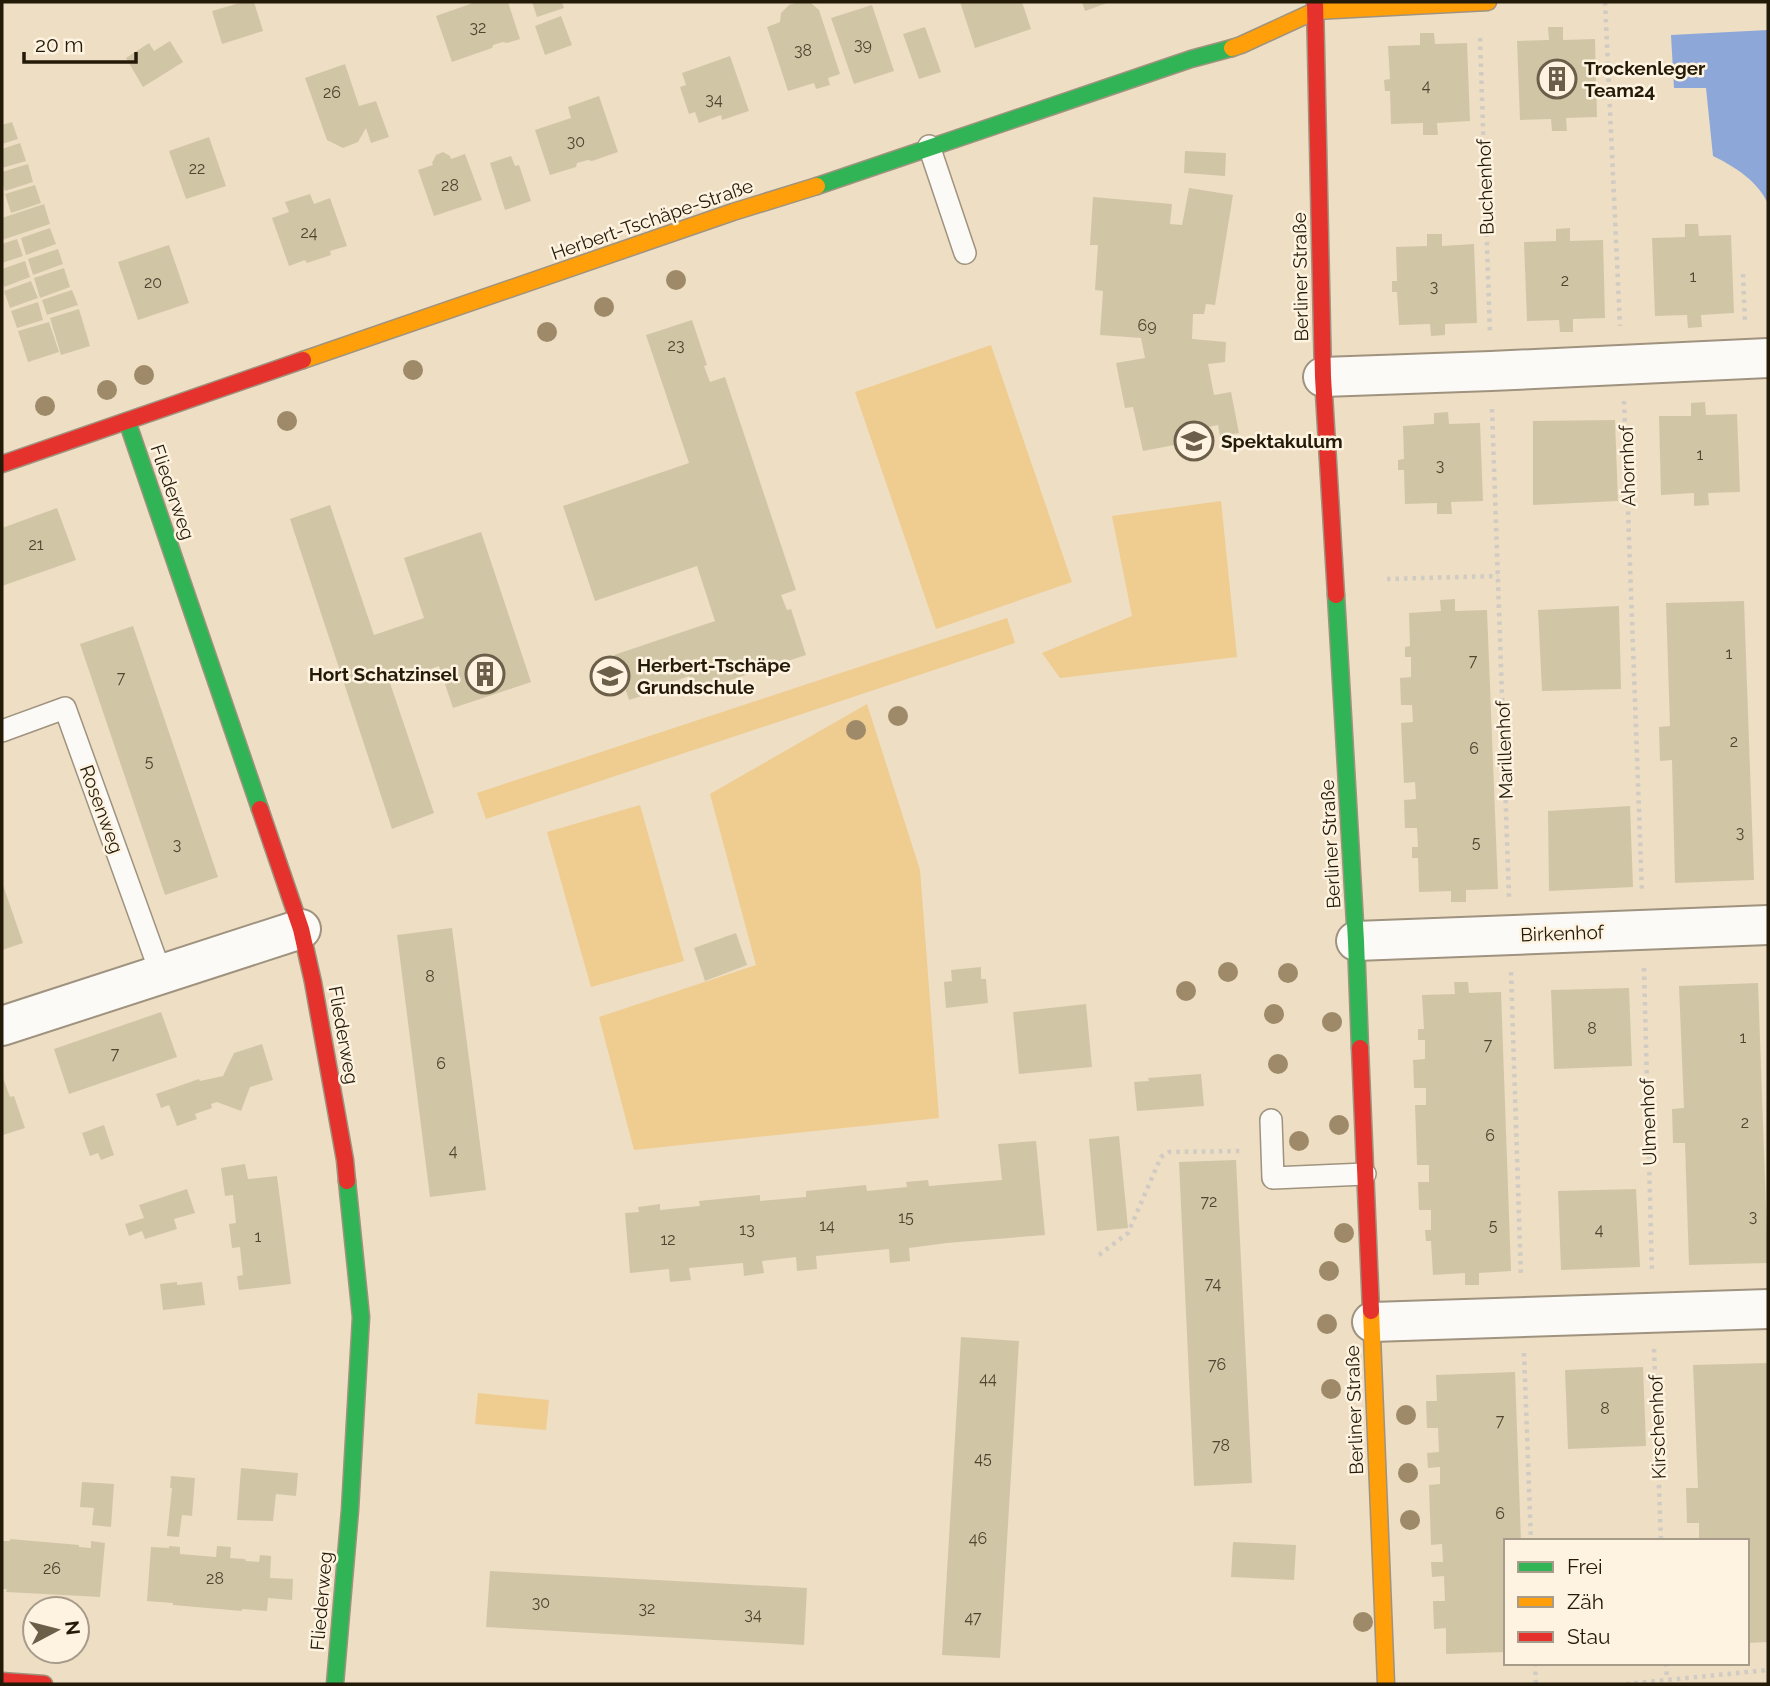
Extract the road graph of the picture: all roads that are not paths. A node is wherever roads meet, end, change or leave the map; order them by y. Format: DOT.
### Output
graph roads {
  1 [pos="1479,2"];
  2 [pos="1488,2"];
  3 [pos="1315,6"];
  4 [pos="929,146"];
  5 [pos="965,253"];
  6 [pos="1758,358"];
  7 [pos="1323,377"];
  8 [pos="127,421"];
  9 [pos="2,464"];
  10 [pos="2,731"];
  11 [pos="1768,925"];
  12 [pos="301,929"];
  13 [pos="1356,941"];
  14 [pos="161,974"];
  15 [pos="2,1027"];
  16 [pos="1271,1120"];
  17 [pos="1365,1174"];
  18 [pos="1768,1309"];
  19 [pos="1372,1322"];
  20 [pos="2,1681"];
  21 [pos="44,1684"];
  22 [pos="335,1684"];
  23 [pos="1386,1684"];
  1 -- 2 [label="street"];
  1 -- 3 [label="street"];
  3 -- 4 [label="street, Herbert-Tschäpe-Straße"];
  3 -- 7 [label="street, Berliner Straße"];
  4 -- 5 [label="lane"];
  4 -- 8 [label="street, Herbert-Tschäpe-Straße"];
  6 -- 7 [label="street"];
  7 -- 13 [label="street, Berliner Straße"];
  8 -- 9 [label="street, Herbert-Tschäpe-Straße"];
  8 -- 12 [label="street, Fliederweg"];
  10 -- 14 [label="lane, Rosenweg"];
  11 -- 13 [label="street, Birkenhof"];
  12 -- 14 [label="street"];
  12 -- 22 [label="street, Fliederweg"];
  13 -- 17 [label="street, Berliner Straße"];
  14 -- 15 [label="street"];
  16 -- 17 [label="lane"];
  17 -- 19 [label="street, Berliner Straße"];
  18 -- 19 [label="street"];
  19 -- 23 [label="street, Berliner Straße"];
  20 -- 21 [label="street"];
}
